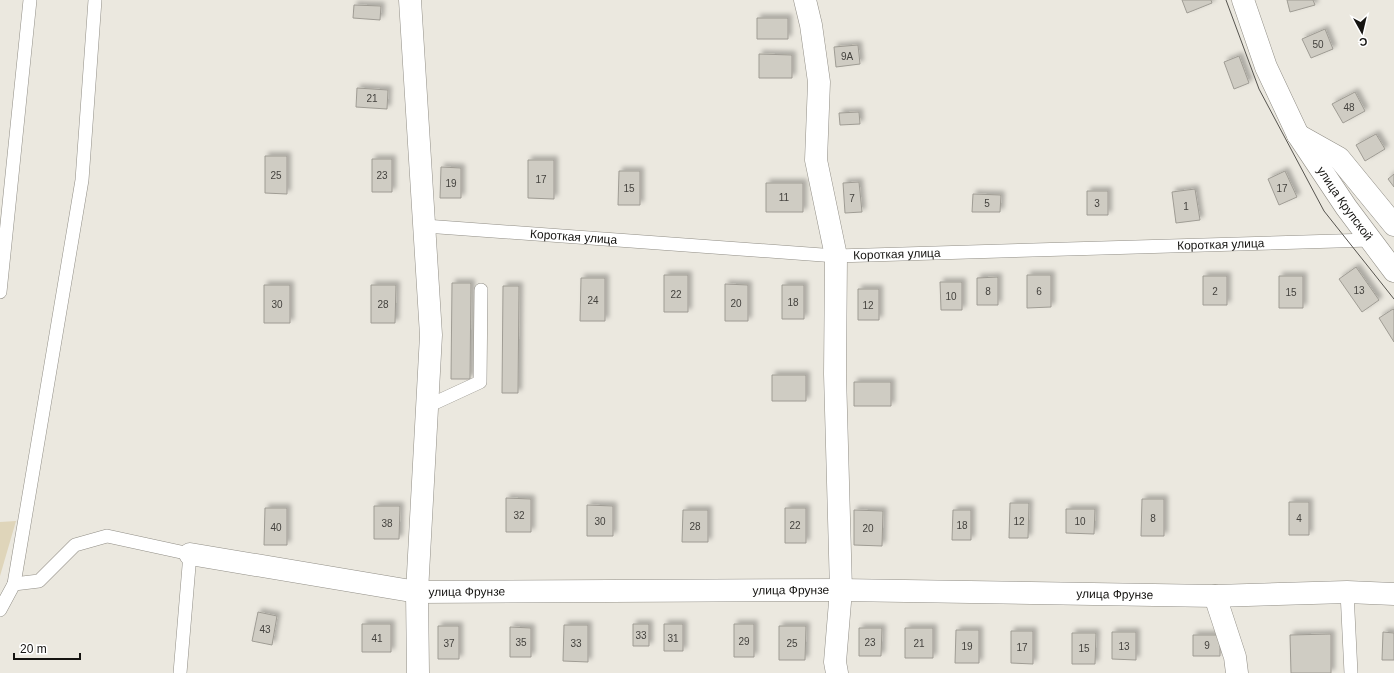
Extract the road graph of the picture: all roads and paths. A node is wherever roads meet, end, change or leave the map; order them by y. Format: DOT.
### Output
graph roads {
  1 [pos="30,0"];
  2 [pos="95,0"];
  3 [pos="410,0"];
  4 [pos="805,0"];
  5 [pos="1243,0"];
  6 [pos="1298,135"];
  7 [pos="1394,225"];
  8 [pos="424,226"];
  9 [pos="1370,240"];
  10 [pos="836,256"];
  11 [pos="1394,271"];
  12 [pos="481,290"];
  13 [pos="0,292"];
  14 [pos="428,406"];
  15 [pos="190,554"];
  16 [pos="14,584"];
  17 [pos="841,590"];
  18 [pos="417,592"];
  19 [pos="1347,592"];
  20 [pos="1394,594"];
  21 [pos="1214,596"];
  22 [pos="0,610"];
  23 [pos="180,673"];
  24 [pos="418,673"];
  25 [pos="837,673"];
  26 [pos="1237,673"];
  27 [pos="1351,673"];
  1 -- 13 [label="lane"];
  2 -- 16 [label="lane"];
  3 -- 8 [label="street"];
  4 -- 10 [label="street"];
  5 -- 6 [label="street, улица Крупской"];
  6 -- 7 [label="street, улица Крупской"];
  6 -- 9 [label="street, улица Крупской"];
  8 -- 10 [label="lane, Короткая улица"];
  8 -- 14 [label="street"];
  9 -- 10 [label="lane, Короткая улица"];
  9 -- 11 [label="street, улица Крупской"];
  10 -- 17 [label="street"];
  12 -- 14 [label="lane"];
  14 -- 18 [label="street"];
  15 -- 16 [label="lane"];
  15 -- 18 [label="street, улица Фрунзе"];
  15 -- 23 [label="lane"];
  16 -- 22 [label="lane"];
  17 -- 18 [label="street, улица Фрунзе"];
  17 -- 21 [label="street, улица Фрунзе"];
  17 -- 25 [label="street"];
  18 -- 24 [label="street"];
  19 -- 20 [label="street, улица Фрунзе"];
  19 -- 21 [label="street, улица Фрунзе"];
  19 -- 27 [label="lane"];
  21 -- 26 [label="street"];
}
